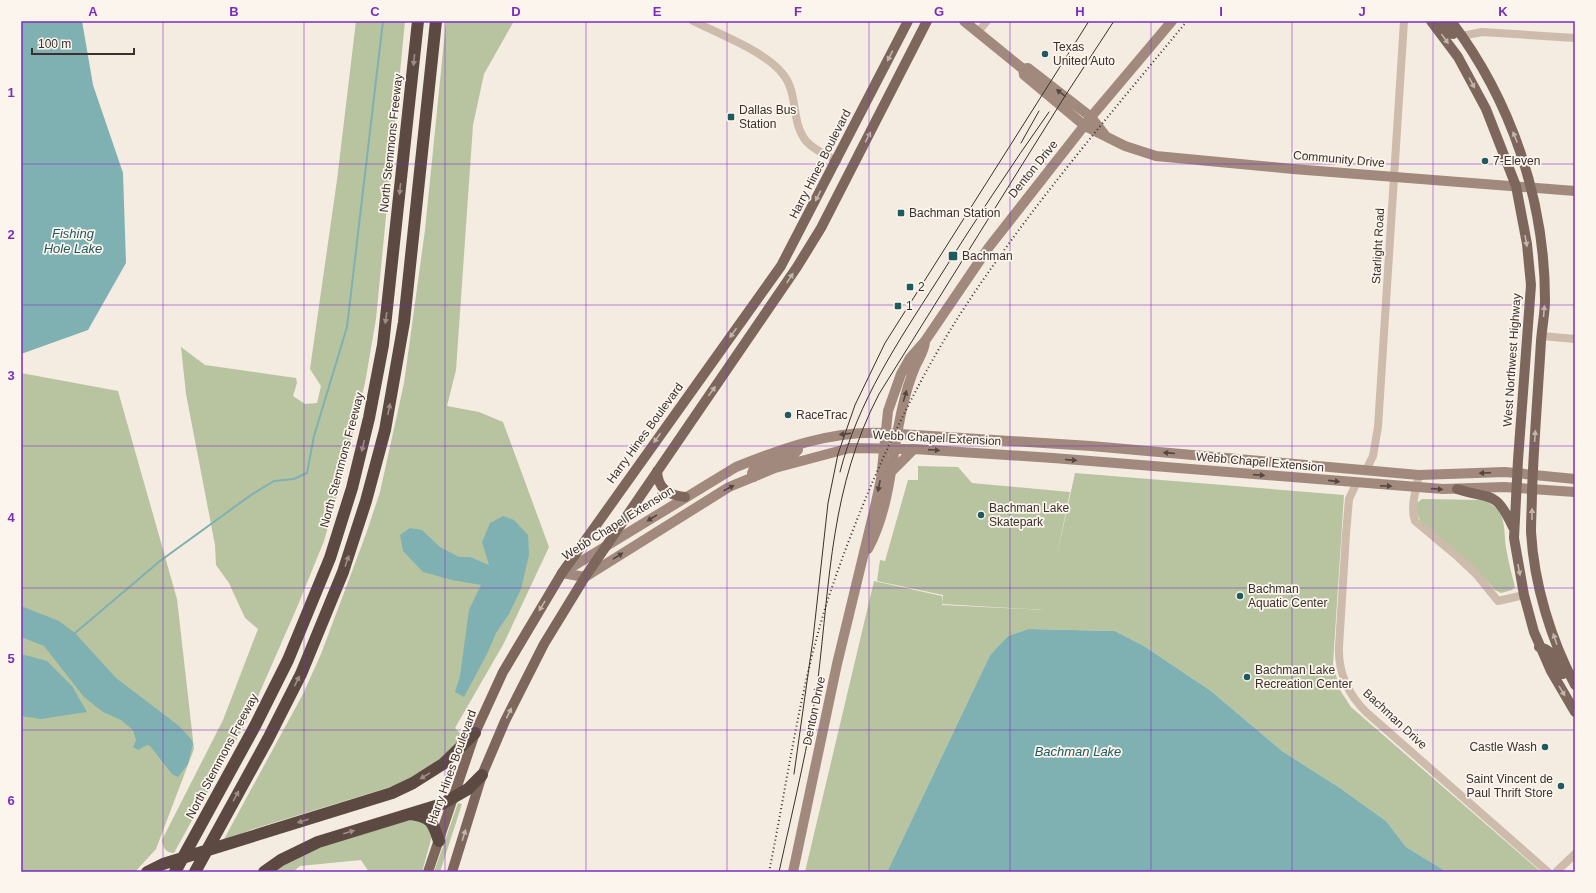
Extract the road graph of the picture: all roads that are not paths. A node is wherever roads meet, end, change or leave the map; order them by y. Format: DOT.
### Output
graph roads {
  1 [pos="418,21"];
  2 [pos="436,21"];
  3 [pos="693,21"];
  4 [pos="908,21"];
  5 [pos="927,21"];
  6 [pos="964,21"];
  7 [pos="987,21"];
  8 [pos="1172,21"];
  9 [pos="1404,21"];
  10 [pos="1431,21"];
  11 [pos="1441,21"];
  12 [pos="1450,21"];
  13 [pos="977,33"];
  14 [pos="1462,36"];
  15 [pos="1575,38"];
  16 [pos="1023,69"];
  17 [pos="1091,117"];
  18 [pos="1085,126"];
  19 [pos="1105,135"];
  20 [pos="836,161"];
  21 [pos="850,172"];
  22 [pos="1394,177"];
  23 [pos="1516,186"];
  24 [pos="1530,187"];
  25 [pos="1575,190"];
  26 [pos="756,302"];
  27 [pos="768,311"];
  28 [pos="1528,332"];
  29 [pos="1542,336"];
  30 [pos="1575,339"];
  31 [pos="925,341"];
  32 [pos="1539,378"];
  33 [pos="675,413"];
  34 [pos="689,423"];
  35 [pos="884,433"];
  36 [pos="897,434"];
  37 [pos="1054,444"];
  38 [pos="802,445"];
  39 [pos="1091,446"];
  40 [pos="883,448"];
  41 [pos="895,448"];
  42 [pos="914,449"];
  43 [pos="1004,455"];
  44 [pos="1222,458"];
  45 [pos="1090,462"];
  46 [pos="1366,470"];
  47 [pos="657,471"];
  48 [pos="892,471"];
  49 [pos="1220,472"];
  50 [pos="1517,473"];
  51 [pos="1533,475"];
  52 [pos="1419,476"];
  53 [pos="754,477"];
  54 [pos="1575,479"];
  55 [pos="1356,484"];
  56 [pos="1416,488"];
  57 [pos="1516,488"];
  58 [pos="1457,489"];
  59 [pos="1532,489"];
  60 [pos="1575,492"];
  61 [pos="685,497"];
  62 [pos="1515,531"];
  63 [pos="605,547"];
  64 [pos="864,556"];
  65 [pos="562,573"];
  66 [pos="585,577"];
  67 [pos="1524,595"];
  68 [pos="1539,647"];
  69 [pos="1574,683"];
  70 [pos="1575,712"];
  71 [pos="475,733"];
  72 [pos="482,774"];
  73 [pos="453,799"];
  74 [pos="411,814"];
  75 [pos="439,842"];
  76 [pos="1575,854"];
  77 [pos="176,869"];
  78 [pos="147,872"];
  79 [pos="195,872"];
  80 [pos="264,872"];
  81 [pos="428,872"];
  82 [pos="452,872"];
  83 [pos="793,872"];
  84 [pos="1548,872"];
  85 [pos="1556,872"];
  1 -- 77 [label="highway, North Stemmons Freeway, one-way"];
  79 -- 2 [label="highway, one-way"];
  3 -- 20 [label="street"];
  4 -- 20 [label="main road, Harry Hines Boulevard, one-way"];
  21 -- 5 [label="main road, one-way"];
  6 -- 13 [label="main road, Community Drive"];
  7 -- 13 [label="street"];
  8 -- 17 [label="main road, Denton Drive"];
  9 -- 22 [label="street, Starlight Road"];
  10 -- 23 [label="main road, West Northwest Highway, one-way"];
  11 -- 14 [label="main road"];
  12 -- 14 [label="main road"];
  13 -- 16 [label="main road, Community Drive"];
  14 -- 15 [label="street"];
  24 -- 14 [label="main road, one-way"];
  17 -- 16 [label="main road, Community Drive, one-way"];
  16 -- 18 [label="main road, Community Drive"];
  17 -- 18 [label="main road, Denton Drive"];
  17 -- 19 [label="main road, Community Drive"];
  18 -- 19 [label="main road, Community Drive"];
  18 -- 31 [label="main road, Denton Drive"];
  19 -- 22 [label="main road, Community Drive"];
  20 -- 21 [label="main road"];
  20 -- 26 [label="main road, Harry Hines Boulevard, one-way"];
  27 -- 21 [label="main road, one-way"];
  22 -- 23 [label="main road, Community Drive"];
  22 -- 46 [label="street, Starlight Road"];
  23 -- 24 [label="main road, Community Drive"];
  23 -- 28 [label="main road, West Northwest Highway, one-way"];
  24 -- 25 [label="main road, Community Drive"];
  29 -- 24 [label="main road, one-way"];
  26 -- 27 [label="main road"];
  26 -- 33 [label="main road, Harry Hines Boulevard, one-way"];
  34 -- 27 [label="main road, one-way"];
  28 -- 32 [label="main road"];
  28 -- 50 [label="main road, West Northwest Highway"];
  29 -- 30 [label="street"];
  29 -- 32 [label="main road"];
  31 -- 35 [label="main road, Denton Drive"];
  36 -- 31 [label="main road, Denton Drive, one-way"];
  51 -- 32 [label="main road, one-way"];
  33 -- 34 [label="main road"];
  33 -- 65 [label="main road, Harry Hines Boulevard, one-way"];
  34 -- 47 [label="main road"];
  35 -- 36 [label="main road, Webb Chapel Extension"];
  35 -- 38 [label="main road, Webb Chapel Extension, one-way"];
  35 -- 40 [label="main road, Denton Drive"];
  36 -- 37 [label="main road, Webb Chapel Extension"];
  36 -- 41 [label="main road, Denton Drive"];
  37 -- 39 [label="main road, Webb Chapel Extension"];
  37 -- 43 [label="main road"];
  38 -- 53 [label="main road"];
  38 -- 61 [label="main road, Webb Chapel Extension"];
  44 -- 39 [label="main road, Webb Chapel Extension, one-way"];
  39 -- 45 [label="main road"];
  40 -- 41 [label="main road, Webb Chapel Extension"];
  40 -- 53 [label="main road, Webb Chapel Extension"];
  40 -- 64 [label="main road, Denton Drive, one-way"];
  41 -- 42 [label="main road, Webb Chapel Extension"];
  41 -- 48 [label="main road, Denton Drive"];
  42 -- 43 [label="main road, Webb Chapel Extension, one-way"];
  42 -- 48 [label="main road"];
  43 -- 45 [label="main road, Webb Chapel Extension, one-way"];
  44 -- 46 [label="main road, Webb Chapel Extension"];
  44 -- 49 [label="main road"];
  45 -- 49 [label="main road, Webb Chapel Extension"];
  46 -- 52 [label="main road, Webb Chapel Extension"];
  46 -- 55 [label="main road"];
  47 -- 61 [label="main road"];
  47 -- 63 [label="main road"];
  48 -- 64 [label="main road, Denton Drive"];
  49 -- 55 [label="main road, Webb Chapel Extension, one-way"];
  50 -- 51 [label="main road, Webb Chapel Extension"];
  50 -- 52 [label="main road, Webb Chapel Extension, one-way"];
  50 -- 57 [label="main road, West Northwest Highway"];
  51 -- 54 [label="main road, Webb Chapel Extension"];
  51 -- 59 [label="main road"];
  52 -- 56 [label="street"];
  66 -- 53 [label="main road, Webb Chapel Extension, one-way"];
  55 -- 56 [label="main road, Webb Chapel Extension, one-way"];
  55 -- 84 [label="street, Bachman Drive"];
  56 -- 58 [label="main road, Webb Chapel Extension, one-way"];
  56 -- 67 [label="street"];
  57 -- 58 [label="main road, Webb Chapel Extension"];
  57 -- 59 [label="main road, Webb Chapel Extension"];
  57 -- 62 [label="main road, West Northwest Highway"];
  58 -- 62 [label="main road"];
  59 -- 60 [label="main road, Webb Chapel Extension"];
  69 -- 59 [label="main road, one-way"];
  61 -- 63 [label="main road, Webb Chapel Extension, one-way"];
  62 -- 67 [label="main road, West Northwest Highway, one-way"];
  63 -- 65 [label="main road, Webb Chapel Extension"];
  63 -- 66 [label="main road"];
  64 -- 83 [label="main road, Denton Drive"];
  65 -- 66 [label="main road, Webb Chapel Extension"];
  65 -- 71 [label="main road, Harry Hines Boulevard, one-way"];
  72 -- 66 [label="main road, one-way"];
  67 -- 68 [label="main road, West Northwest Highway"];
  68 -- 69 [label="main road"];
  68 -- 70 [label="main road, West Northwest Highway, one-way"];
  71 -- 73 [label="main road, Harry Hines Boulevard"];
  71 -- 78 [label="highway, one-way"];
  72 -- 73 [label="highway"];
  82 -- 72 [label="main road, one-way"];
  73 -- 74 [label="highway"];
  73 -- 75 [label="main road, Harry Hines Boulevard"];
  74 -- 75 [label="highway"];
  80 -- 74 [label="highway, one-way"];
  75 -- 81 [label="main road, Harry Hines Boulevard"];
  76 -- 85 [label="street"];
}
